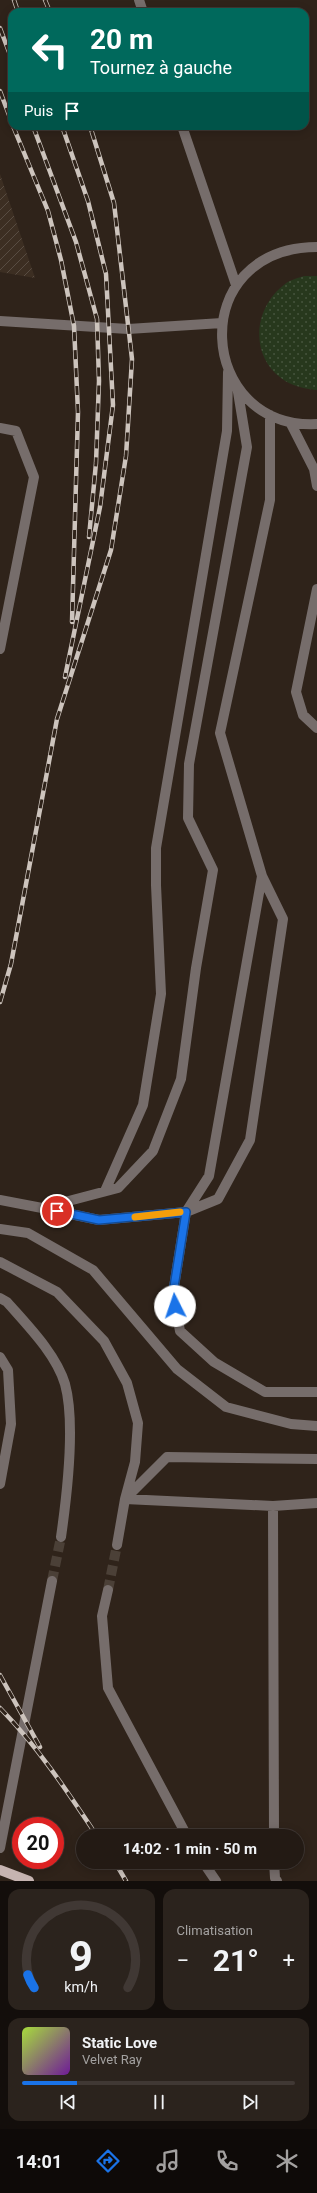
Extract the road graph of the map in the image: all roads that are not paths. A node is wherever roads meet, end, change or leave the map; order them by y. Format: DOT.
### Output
graph roads {
  1 [pos="183,130"];
  2 [pos="317,247"];
  3 [pos="236,285"];
  4 [pos="0,321"];
  5 [pos="222,323"];
  6 [pos="228,372"];
  7 [pos="237,386"];
  8 [pos="270,415"];
  9 [pos="290,422"];
  10 [pos="317,424"];
  11 [pos="0,428"];
  12 [pos="317,486"];
  13 [pos="317,589"];
  14 [pos="0,649"];
  15 [pos="317,728"];
  16 [pos="262,876"];
  17 [pos="105,1191"];
  18 [pos="0,1200"];
  19 [pos="42,1208"];
  20 [pos="186,1212"];
  21 [pos="0,1228"];
  22 [pos="0,1262"];
  23 [pos="0,1298"];
  24 [pos="0,1357"];
  25 [pos="317,1392"];
  26 [pos="317,1426"];
  27 [pos="317,1459"];
  28 [pos="0,1484"];
  29 [pos="126,1499"];
  30 [pos="317,1504"];
  31 [pos="273,1506"];
  32 [pos="61,1537"];
  33 [pos="117,1545"];
  34 [pos="52,1581"];
  35 [pos="108,1590"];
  36 [pos="183,1829"];
  37 [pos="274,1829"];
  38 [pos="0,1848"];
  39 [pos="208,1869"];
  40 [pos="274,1869"];
  41 [pos="0,1870"];
  42 [pos="29,1881"];
  43 [pos="216,1881"];
  44 [pos="277,1881"];
  1 -- 3 [label="lane"];
  2 -- 3 [label="lane"];
  3 -- 5 [label="lane"];
  4 -- 5 [label="lane"];
  5 -- 6 [label="lane"];
  6 -- 7 [label="lane"];
  6 -- 17 [label="lane"];
  7 -- 8 [label="lane"];
  7 -- 17 [label="lane"];
  8 -- 9 [label="lane"];
  8 -- 16 [label="lane"];
  9 -- 10 [label="lane"];
  9 -- 12 [label="lane"];
  11 -- 14 [label="lane"];
  13 -- 15 [label="lane"];
  16 -- 20 [label="lane"];
  16 -- 20 [label="lane"];
  17 -- 19 [label="lane"];
  18 -- 19 [label="lane"];
  19 -- 20 [label="lane"];
  20 -- 25 [label="lane"];
  21 -- 26 [label="lane"];
  22 -- 29 [label="lane"];
  23 -- 32 [label="lane"];
  24 -- 28 [label="lane"];
  27 -- 29 [label="lane"];
  29 -- 31 [label="lane"];
  29 -- 33 [label="lane"];
  30 -- 31 [label="lane"];
  31 -- 37 [label="lane"];
  34 -- 38 [label="lane"];
  35 -- 36 [label="lane"];
  39 -- 43 [label="lane"];
  40 -- 44 [label="lane"];
  41 -- 42 [label="main road"];
}
